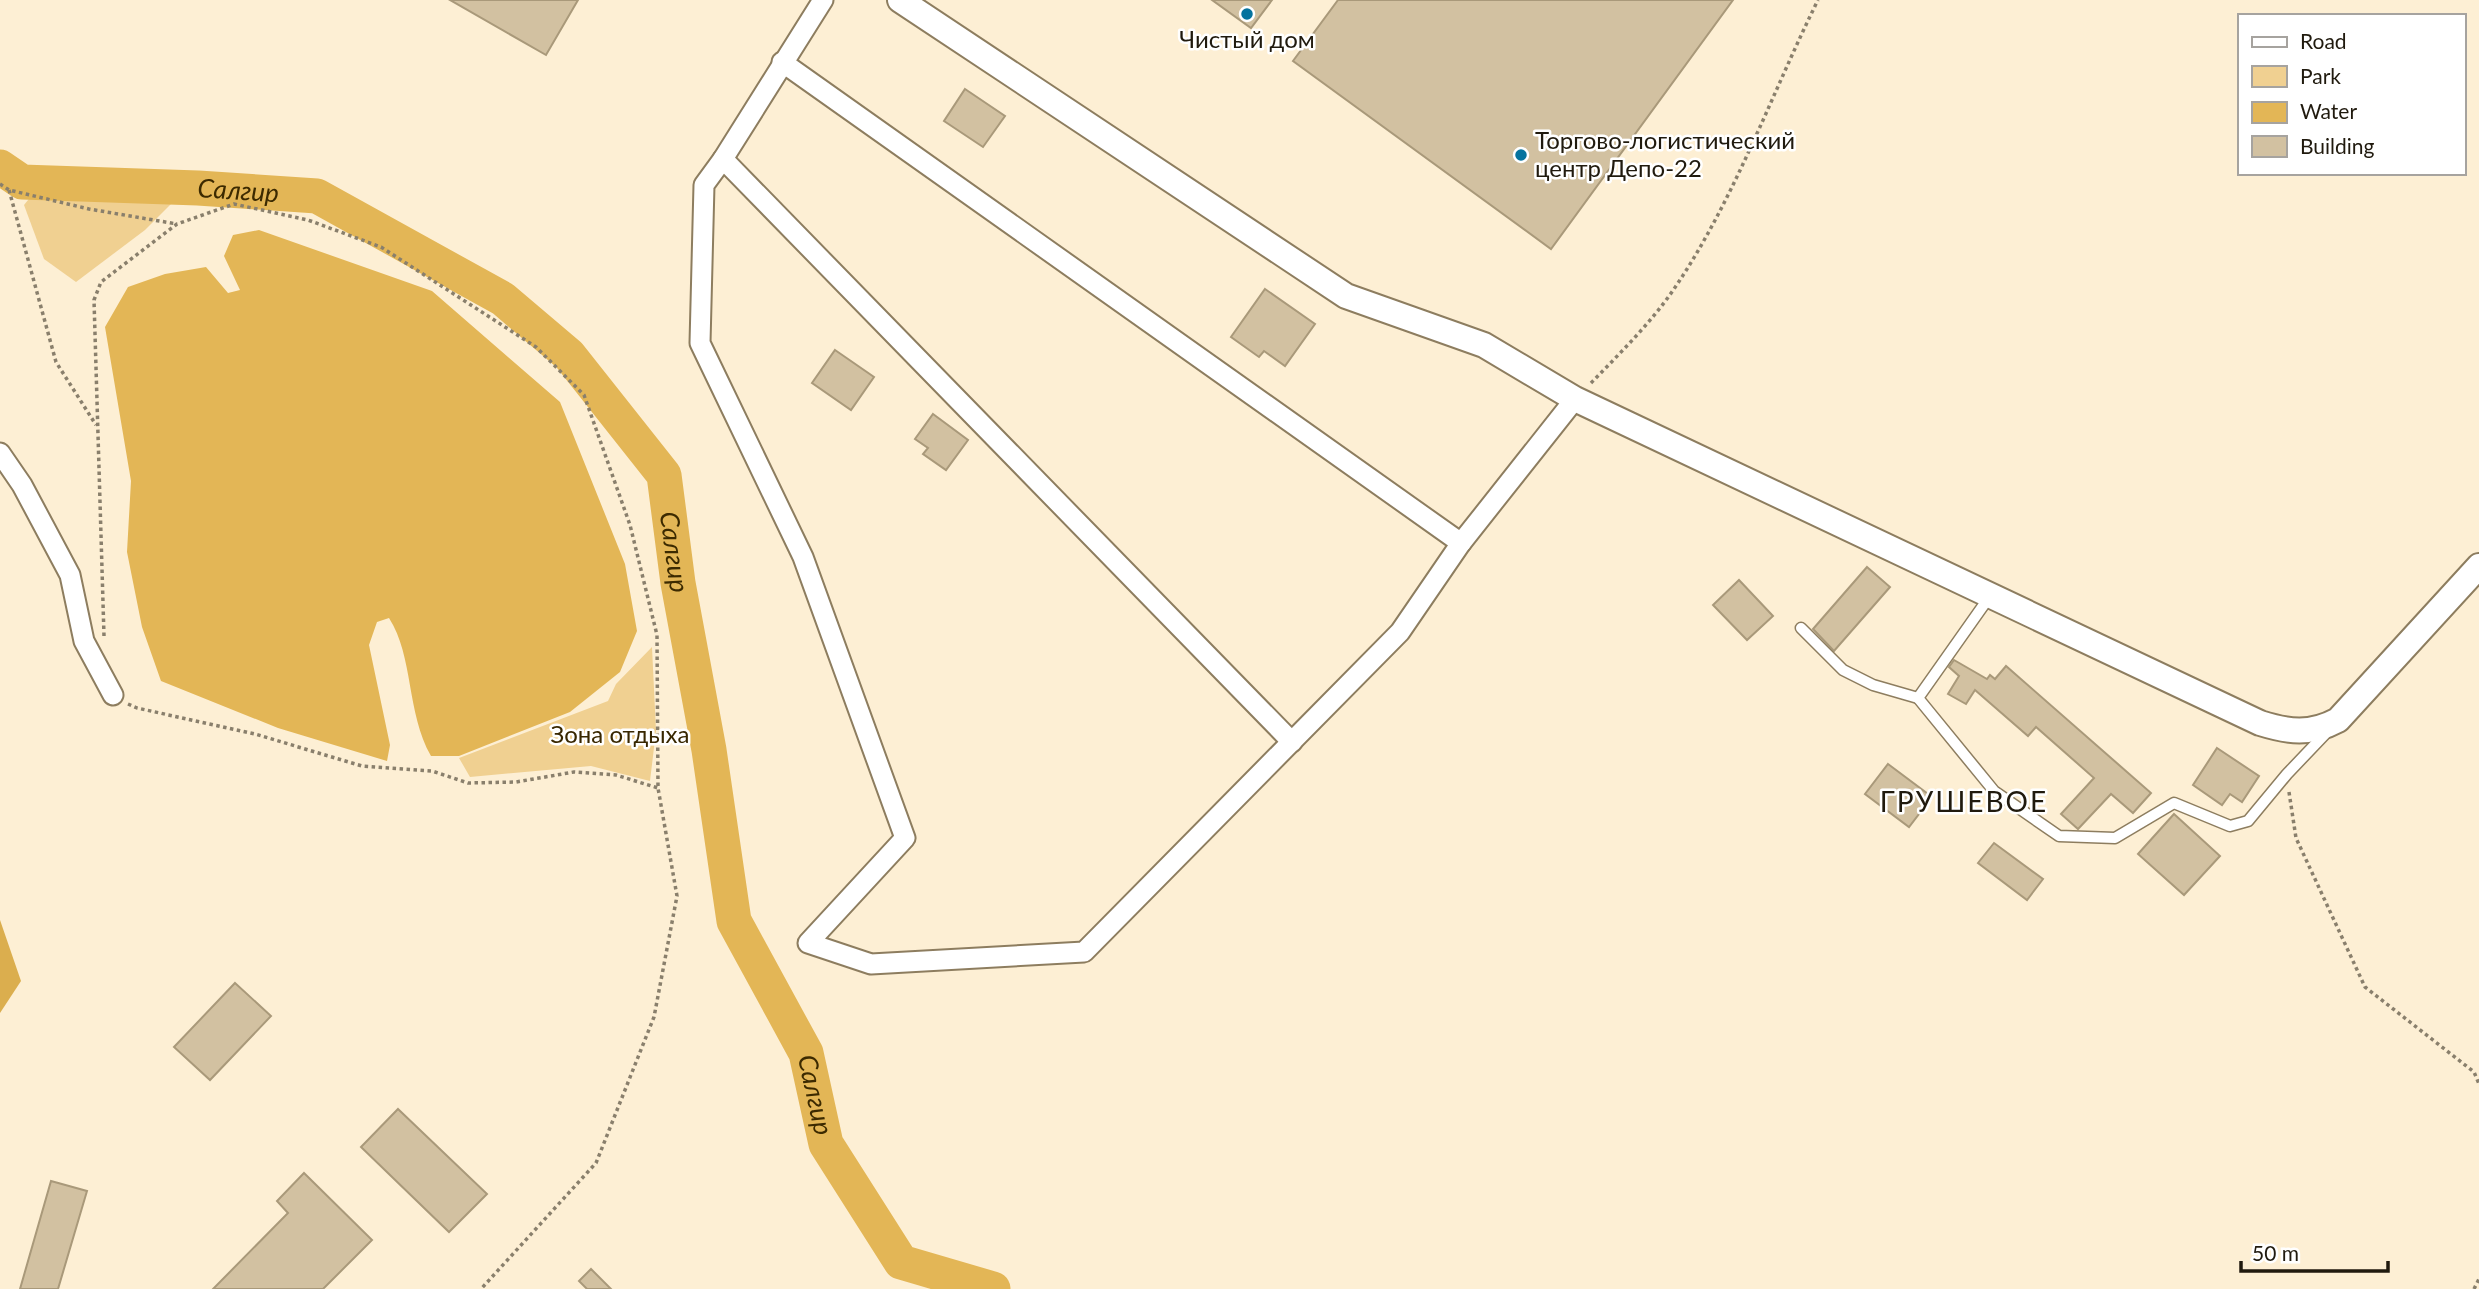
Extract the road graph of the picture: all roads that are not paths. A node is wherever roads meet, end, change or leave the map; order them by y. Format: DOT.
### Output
graph roads {
  1 [pos="823,0"];
  2 [pos="900,0"];
  3 [pos="782,62"];
  4 [pos="723,159"];
  5 [pos="1575,399"];
  6 [pos="0,453"];
  7 [pos="1461,543"];
  8 [pos="2479,566"];
  9 [pos="1990,596"];
  10 [pos="1801,628"];
  11 [pos="113,695"];
  12 [pos="1918,698"];
  13 [pos="2338,720"];
  14 [pos="1292,742"];
  1 -- 3 [label="street"];
  2 -- 5 [label="street"];
  3 -- 4 [label="street"];
  3 -- 7 [label="street"];
  4 -- 14 [label="street"];
  4 -- 14 [label="street"];
  5 -- 7 [label="street"];
  5 -- 9 [label="street"];
  6 -- 11 [label="street"];
  7 -- 14 [label="street"];
  8 -- 13 [label="street"];
  9 -- 12 [label="lane"];
  9 -- 13 [label="street"];
  10 -- 12 [label="lane"];
  12 -- 13 [label="lane"];
}
